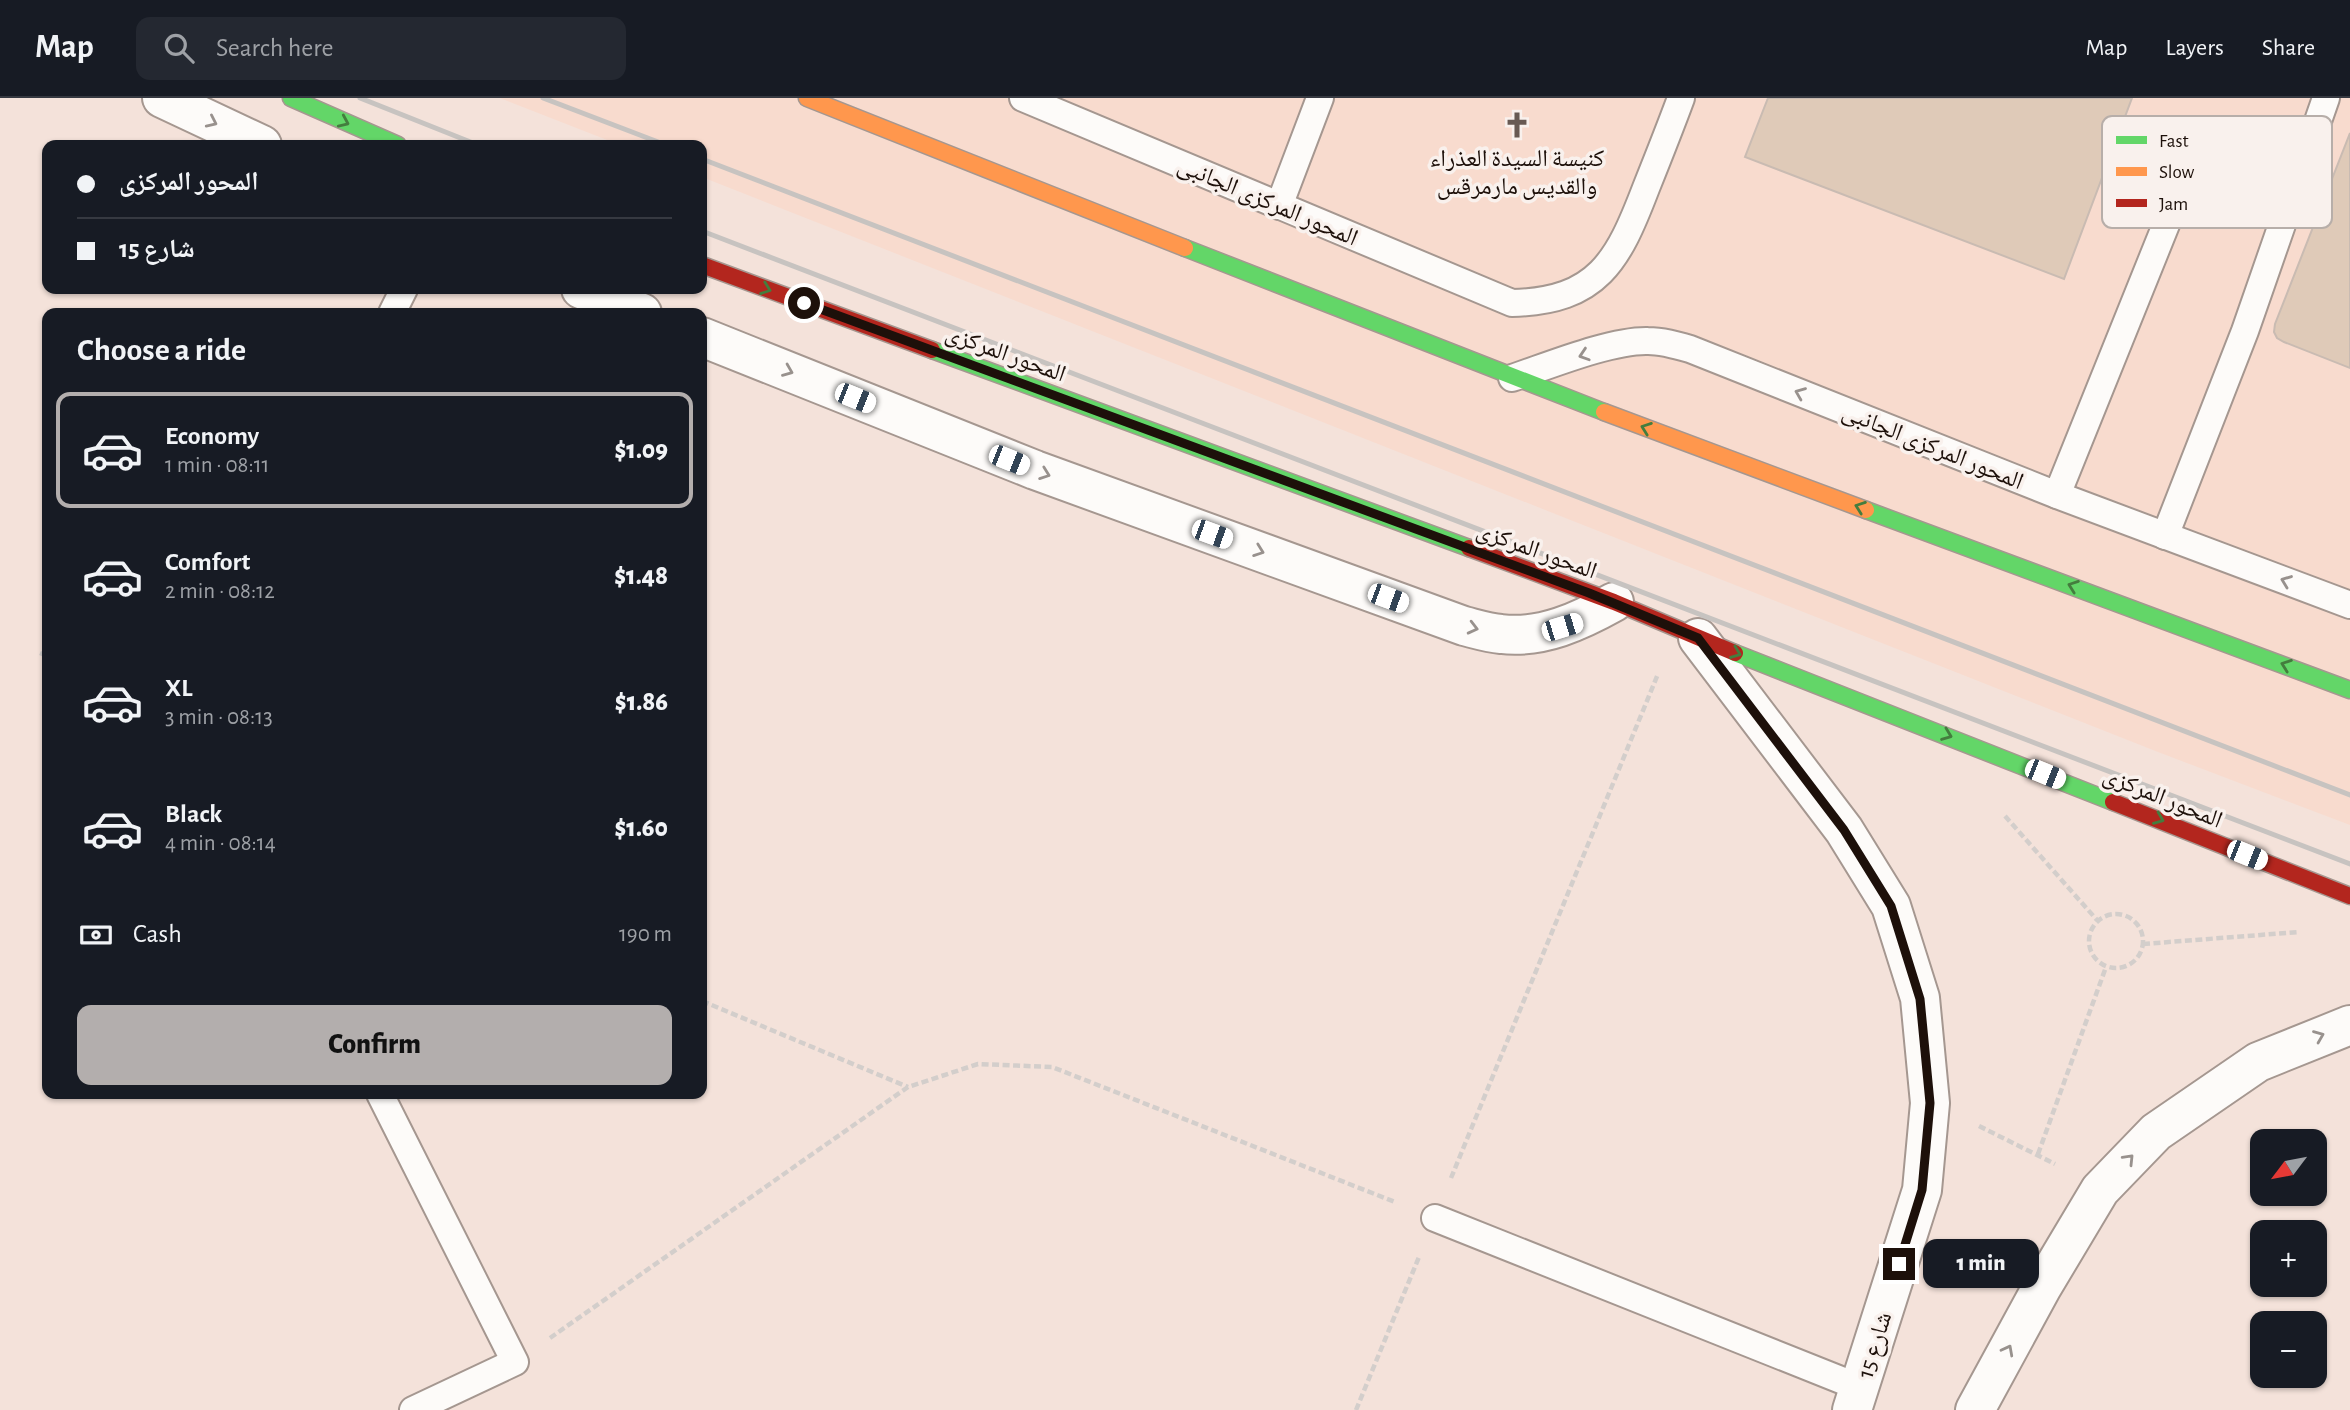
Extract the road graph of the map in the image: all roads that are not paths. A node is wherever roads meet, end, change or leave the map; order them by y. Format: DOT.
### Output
graph roads {
  1 [pos="162,98"];
  2 [pos="290,98"];
  3 [pos="807,98"];
  4 [pos="1023,98"];
  5 [pos="1320,98"];
  6 [pos="1681,98"];
  7 [pos="2326,98"];
  8 [pos="2320,116"];
  9 [pos="251,140"];
  10 [pos="387,140"];
  11 [pos="1279,206"];
  12 [pos="2165,228"];
  13 [pos="2281,228"];
  14 [pos="707,267"];
  15 [pos="594,294"];
  16 [pos="629,308"];
  17 [pos="707,339"];
  18 [pos="1511,378"];
  19 [pos="2057,495"];
  20 [pos="2165,536"];
  21 [pos="1614,602"];
  22 [pos="2350,605"];
  23 [pos="1688,633"];
  24 [pos="2350,690"];
  25 [pos="2350,896"];
  26 [pos="2350,1025"];
  27 [pos="383,1099"];
  28 [pos="1435,1218"];
  29 [pos="1857,1399"];
  30 [pos="413,1410"];
  31 [pos="1975,1410"];
  1 -- 9 [label="street, one-way"];
  2 -- 10 [label="main road, one-way"];
  3 -- 18 [label="main road"];
  4 -- 11 [label="lane, المحور المركزى الجانبى"];
  5 -- 11 [label="lane"];
  6 -- 11 [label="lane, المحور المركزى الجانبى"];
  7 -- 8 [label="lane"];
  12 -- 19 [label="lane"];
  13 -- 20 [label="lane"];
  14 -- 21 [label="main road, المحور المركزى, one-way"];
  15 -- 16 [label="street"];
  17 -- 21 [label="street, one-way"];
  19 -- 18 [label="lane, المحور المركزى الجانبى, one-way"];
  24 -- 18 [label="main road, one-way"];
  19 -- 20 [label="lane, المحور المركزى الجانبى"];
  22 -- 20 [label="lane, المحور المركزى الجانبى, one-way"];
  21 -- 23 [label="main road, المحور المركزى"];
  23 -- 25 [label="main road, المحور المركزى, one-way"];
  23 -- 29 [label="street, شارع 15"];
  31 -- 26 [label="street, one-way"];
  27 -- 30 [label="lane"];
  28 -- 29 [label="lane"];
}
